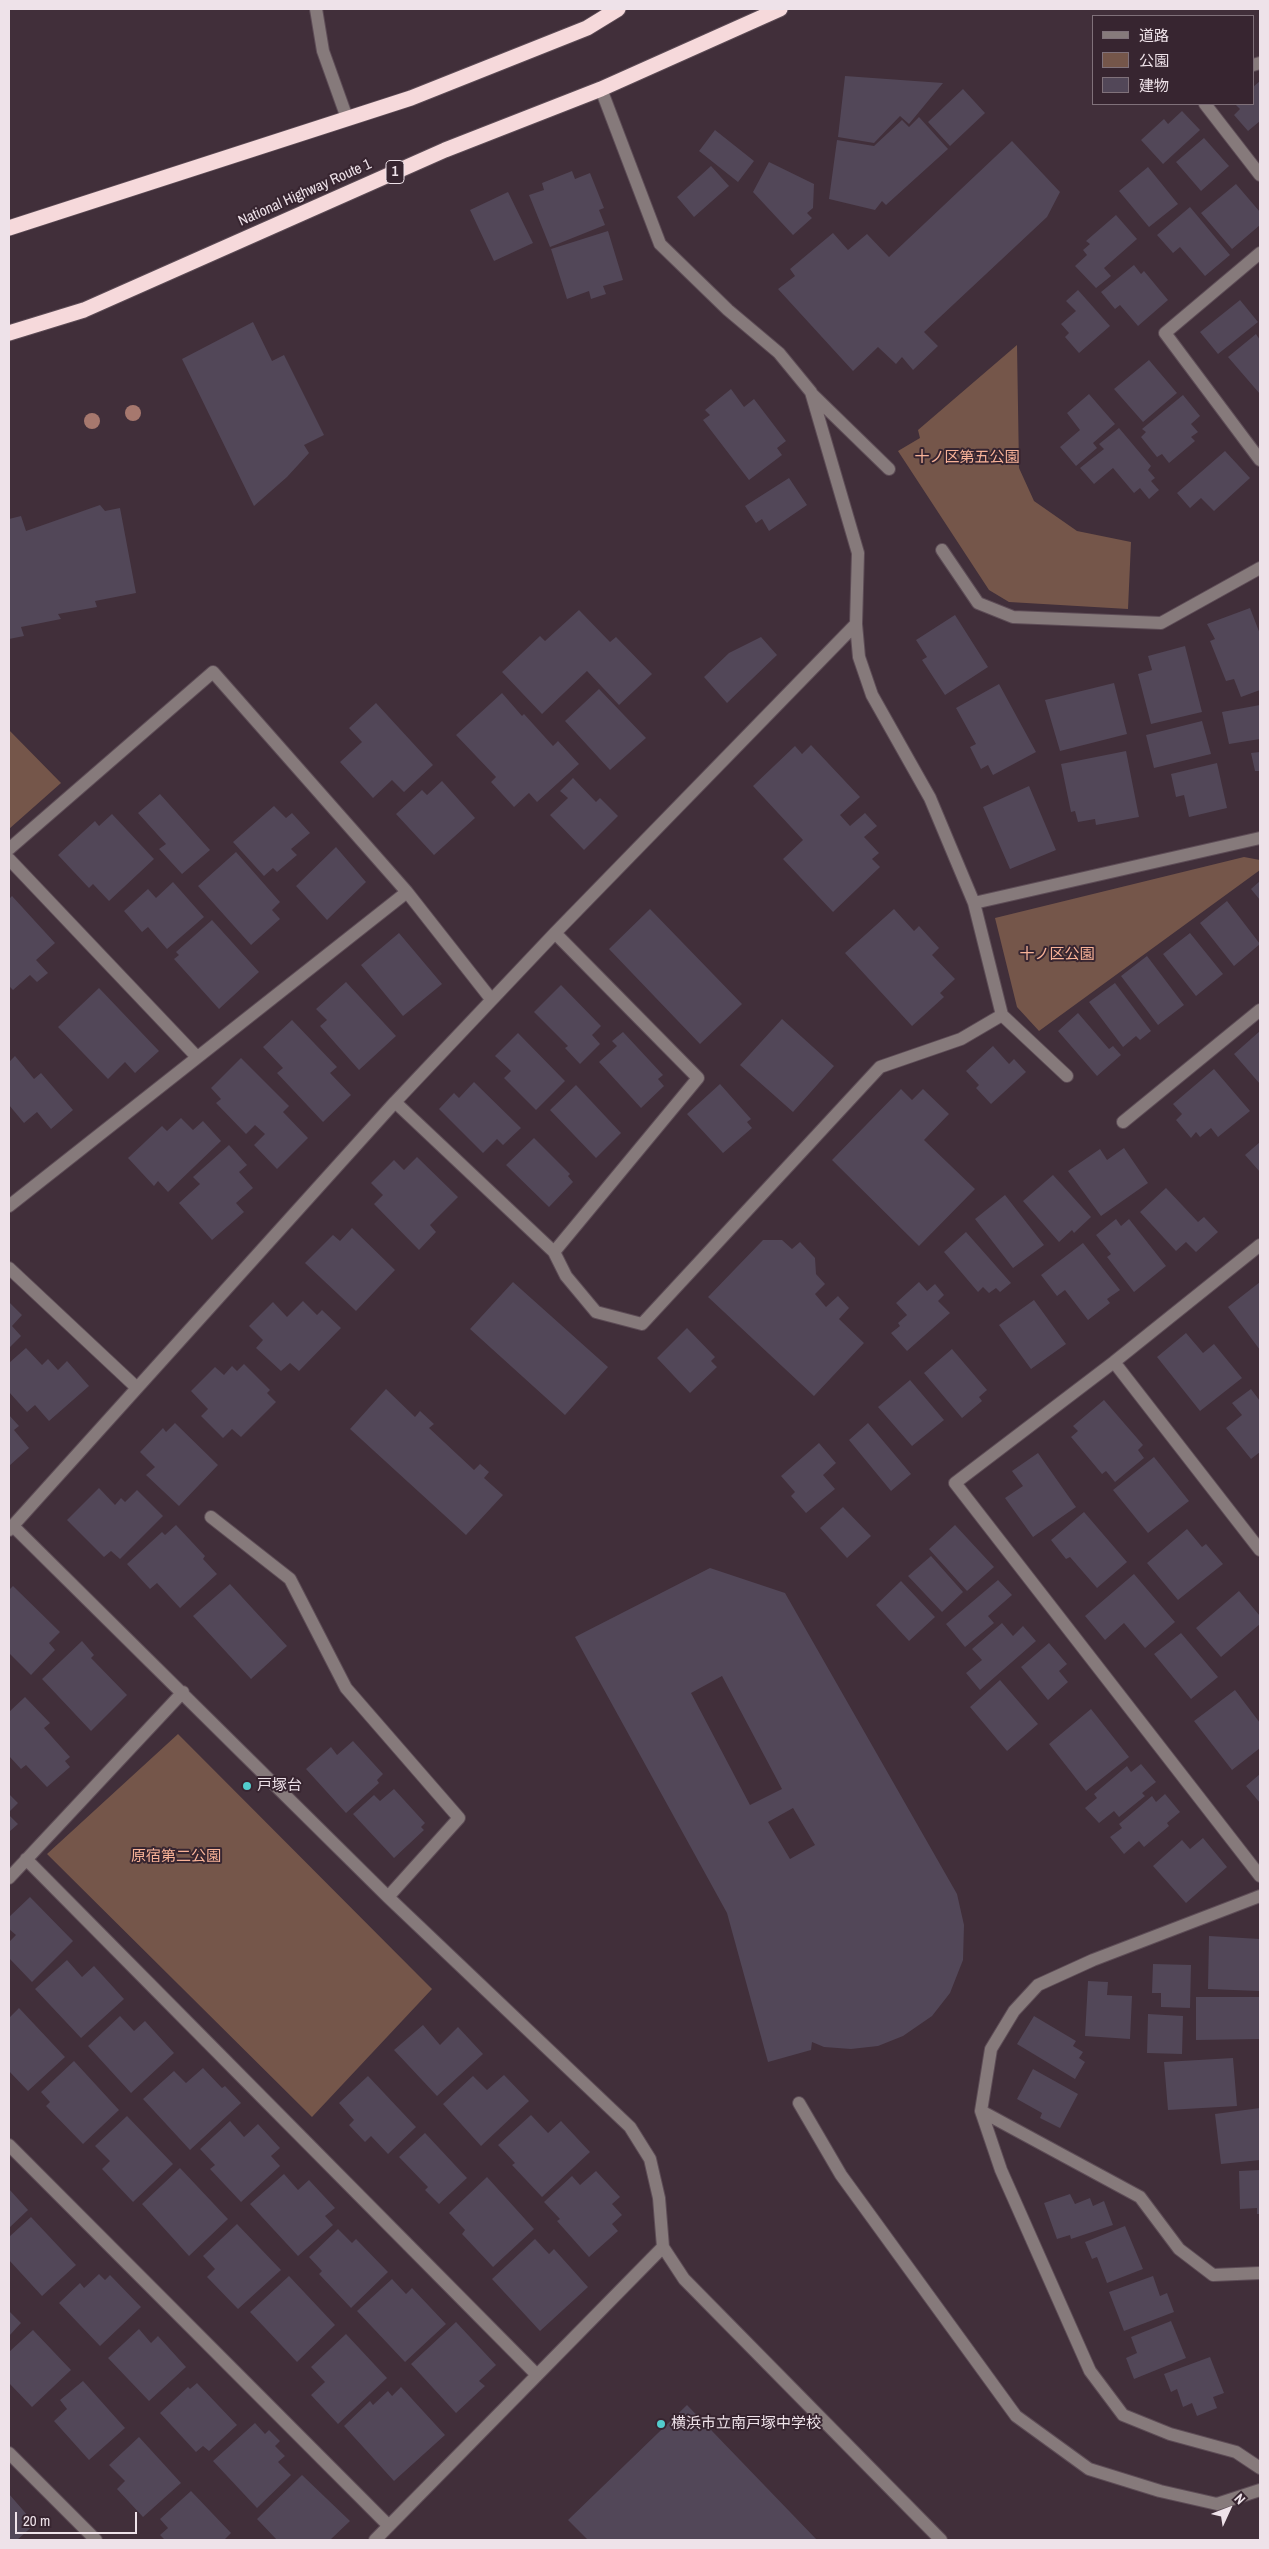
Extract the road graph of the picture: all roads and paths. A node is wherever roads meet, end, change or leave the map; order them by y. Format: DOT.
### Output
graph roads {
  1 [pos="316,9"];
  2 [pos="618,9"];
  3 [pos="780,9"];
  4 [pos="602,89"];
  5 [pos="1206,105"];
  6 [pos="347,118"];
  7 [pos="1260,175"];
  8 [pos="9,228"];
  9 [pos="1260,253"];
  10 [pos="9,333"];
  11 [pos="811,392"];
  12 [pos="1260,460"];
  13 [pos="889,469"];
  14 [pos="942,550"];
  15 [pos="1260,568"];
  16 [pos="856,624"];
  17 [pos="1260,838"];
  18 [pos="9,849"];
  19 [pos="9,859"];
  20 [pos="407,892"];
  21 [pos="974,903"];
  22 [pos="555,932"];
  23 [pos="491,999"];
  24 [pos="1260,1010"];
  25 [pos="1002,1015"];
  26 [pos="197,1057"];
  27 [pos="1067,1076"];
  28 [pos="395,1102"];
  29 [pos="1123,1122"];
  30 [pos="9,1206"];
  31 [pos="1260,1246"];
  32 [pos="554,1252"];
  33 [pos="9,1268"];
  34 [pos="1114,1362"];
  35 [pos="136,1387"];
  36 [pos="211,1517"];
  37 [pos="11,1528"];
  38 [pos="1260,1550"];
  39 [pos="183,1692"];
  40 [pos="26,1860"];
  41 [pos="1260,1876"];
  42 [pos="9,1878"];
  43 [pos="1260,1896"];
  44 [pos="388,1897"];
  45 [pos="799,2103"];
  46 [pos="981,2111"];
  47 [pos="9,2145"];
  48 [pos="663,2247"];
  49 [pos="1260,2273"];
  50 [pos="537,2375"];
  51 [pos="9,2453"];
  52 [pos="1260,2468"];
  53 [pos="1260,2490"];
  54 [pos="388,2526"];
  55 [pos="96,2540"];
  56 [pos="375,2540"];
  57 [pos="942,2540"];
  1 -- 6 [label="street"];
  2 -- 6 [label="highway"];
  3 -- 4 [label="highway, National Highway Route 1 / 1"];
  4 -- 10 [label="highway, National Highway Route 1 / 1"];
  4 -- 11 [label="street"];
  5 -- 7 [label="street"];
  6 -- 8 [label="highway"];
  9 -- 12 [label="street"];
  11 -- 13 [label="street"];
  11 -- 16 [label="street"];
  14 -- 15 [label="street"];
  16 -- 21 [label="street"];
  16 -- 22 [label="street"];
  17 -- 21 [label="street"];
  18 -- 20 [label="street"];
  19 -- 26 [label="street"];
  20 -- 23 [label="street"];
  20 -- 26 [label="street"];
  21 -- 25 [label="street"];
  22 -- 23 [label="street"];
  22 -- 32 [label="street"];
  23 -- 28 [label="street"];
  24 -- 29 [label="street"];
  25 -- 27 [label="street"];
  25 -- 32 [label="street"];
  26 -- 30 [label="street"];
  28 -- 32 [label="street"];
  28 -- 35 [label="street"];
  31 -- 34 [label="street"];
  33 -- 35 [label="street"];
  34 -- 38 [label="street"];
  34 -- 41 [label="street"];
  35 -- 37 [label="street"];
  36 -- 44 [label="street"];
  37 -- 39 [label="street"];
  39 -- 40 [label="street"];
  39 -- 44 [label="street"];
  40 -- 42 [label="street"];
  40 -- 50 [label="street"];
  43 -- 46 [label="street"];
  44 -- 48 [label="street"];
  45 -- 53 [label="street"];
  46 -- 49 [label="street"];
  46 -- 52 [label="street"];
  47 -- 54 [label="street"];
  48 -- 50 [label="street"];
  48 -- 57 [label="street"];
  50 -- 54 [label="street"];
  51 -- 55 [label="street"];
  54 -- 56 [label="street"];
}
